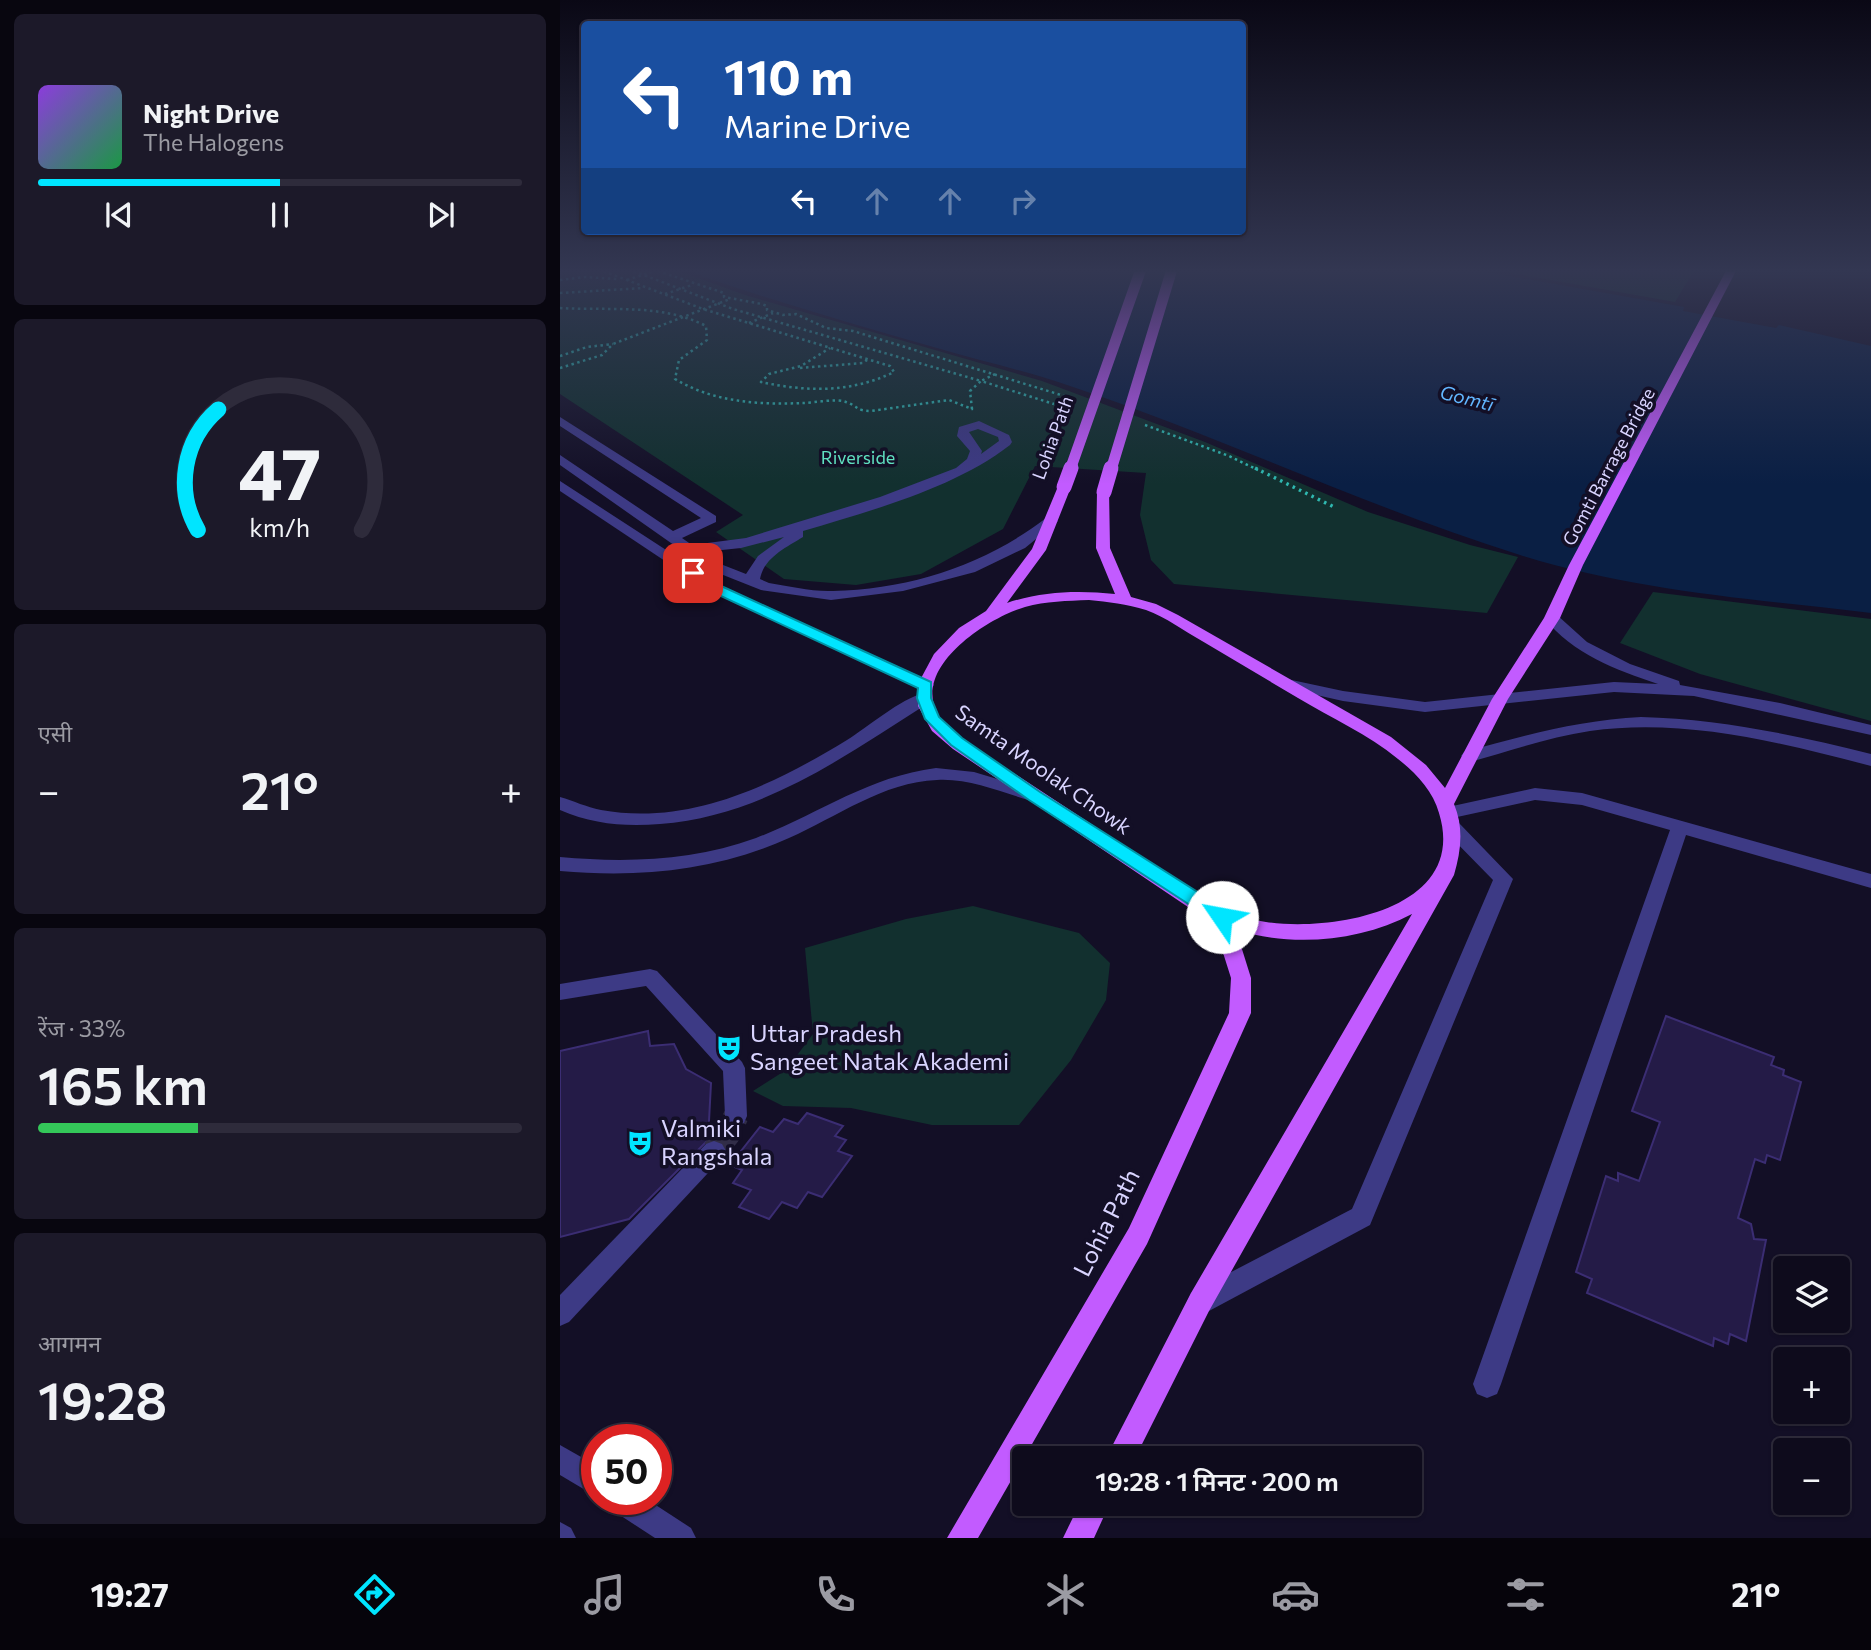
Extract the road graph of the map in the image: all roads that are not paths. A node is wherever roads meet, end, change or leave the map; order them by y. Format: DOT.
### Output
graph roads {
  1 [pos="1116,341"];
  2 [pos="1150,341"];
  3 [pos="1697,341"];
  4 [pos="560,421"];
  5 [pos="560,459"];
  6 [pos="963,469"];
  7 [pos="560,485"];
  8 [pos="822,520"];
  9 [pos="1051,521"];
  10 [pos="672,537"];
  11 [pos="689,550"];
  12 [pos="752,582"];
  13 [pos="1125,600"];
  14 [pos="992,613"];
  15 [pos="1552,618"];
  16 [pos="1287,684"];
  17 [pos="1693,691"];
  18 [pos="925,692"];
  19 [pos="1500,699"];
  20 [pos="1871,730"];
  21 [pos="1471,756"];
  22 [pos="1871,760"];
  23 [pos="1035,796"];
  24 [pos="560,803"];
  25 [pos="1448,815"];
  26 [pos="1680,827"];
  27 [pos="560,864"];
  28 [pos="1444,875"];
  29 [pos="1871,881"];
  30 [pos="1222,917"];
  31 [pos="560,992"];
  32 [pos="736,1116"];
  33 [pos="714,1151"];
  34 [pos="1200,1302"];
  35 [pos="560,1313"];
  36 [pos="1487,1384"];
  37 [pos="1126,1446"];
  38 [pos="560,1459"];
  39 [pos="581,1473"];
  40 [pos="645,1515"];
  41 [pos="1090,1516"];
  42 [pos="681,1538"];
  43 [pos="962,1538"];
  44 [pos="1079,1538"];
  1 -- 9 [label="main road, Lohia Path, bridge"];
  2 -- 13 [label="main road, bridge"];
  3 -- 15 [label="main road, Gomti Barrage Bridge"];
  4 -- 10 [label="street"];
  5 -- 10 [label="street"];
  6 -- 8 [label="street"];
  7 -- 18 [label="street"];
  8 -- 11 [label="street"];
  8 -- 12 [label="street"];
  9 -- 12 [label="street"];
  9 -- 14 [label="main road, Lohia Path"];
  10 -- 11 [label="street"];
  11 -- 12 [label="street"];
  13 -- 14 [label="main road"];
  13 -- 16 [label="main road"];
  14 -- 18 [label="main road"];
  15 -- 17 [label="street"];
  15 -- 19 [label="main road, Gomti Barrage Bridge"];
  16 -- 19 [label="street"];
  16 -- 25 [label="main road"];
  17 -- 19 [label="street"];
  17 -- 20 [label="street"];
  18 -- 23 [label="main road, Samta Moolak Chowk"];
  18 -- 24 [label="street"];
  19 -- 21 [label="main road, Gomti Barrage Bridge"];
  21 -- 22 [label="street"];
  21 -- 25 [label="main road, Gomti Barrage Bridge"];
  23 -- 27 [label="street"];
  23 -- 30 [label="main road, Samta Moolak Chowk"];
  25 -- 26 [label="street"];
  25 -- 28 [label="main road"];
  25 -- 34 [label="street"];
  26 -- 29 [label="street"];
  26 -- 36 [label="street"];
  28 -- 30 [label="main road, Samta Moolak Chowk"];
  28 -- 34 [label="main road"];
  30 -- 43 [label="main road, Lohia Path"];
  31 -- 32 [label="street"];
  33 -- 35 [label="street"];
  34 -- 37 [label="main road"];
  38 -- 39 [label="street"];
  40 -- 42 [label="street"];
  41 -- 44 [label="main road"];
}
